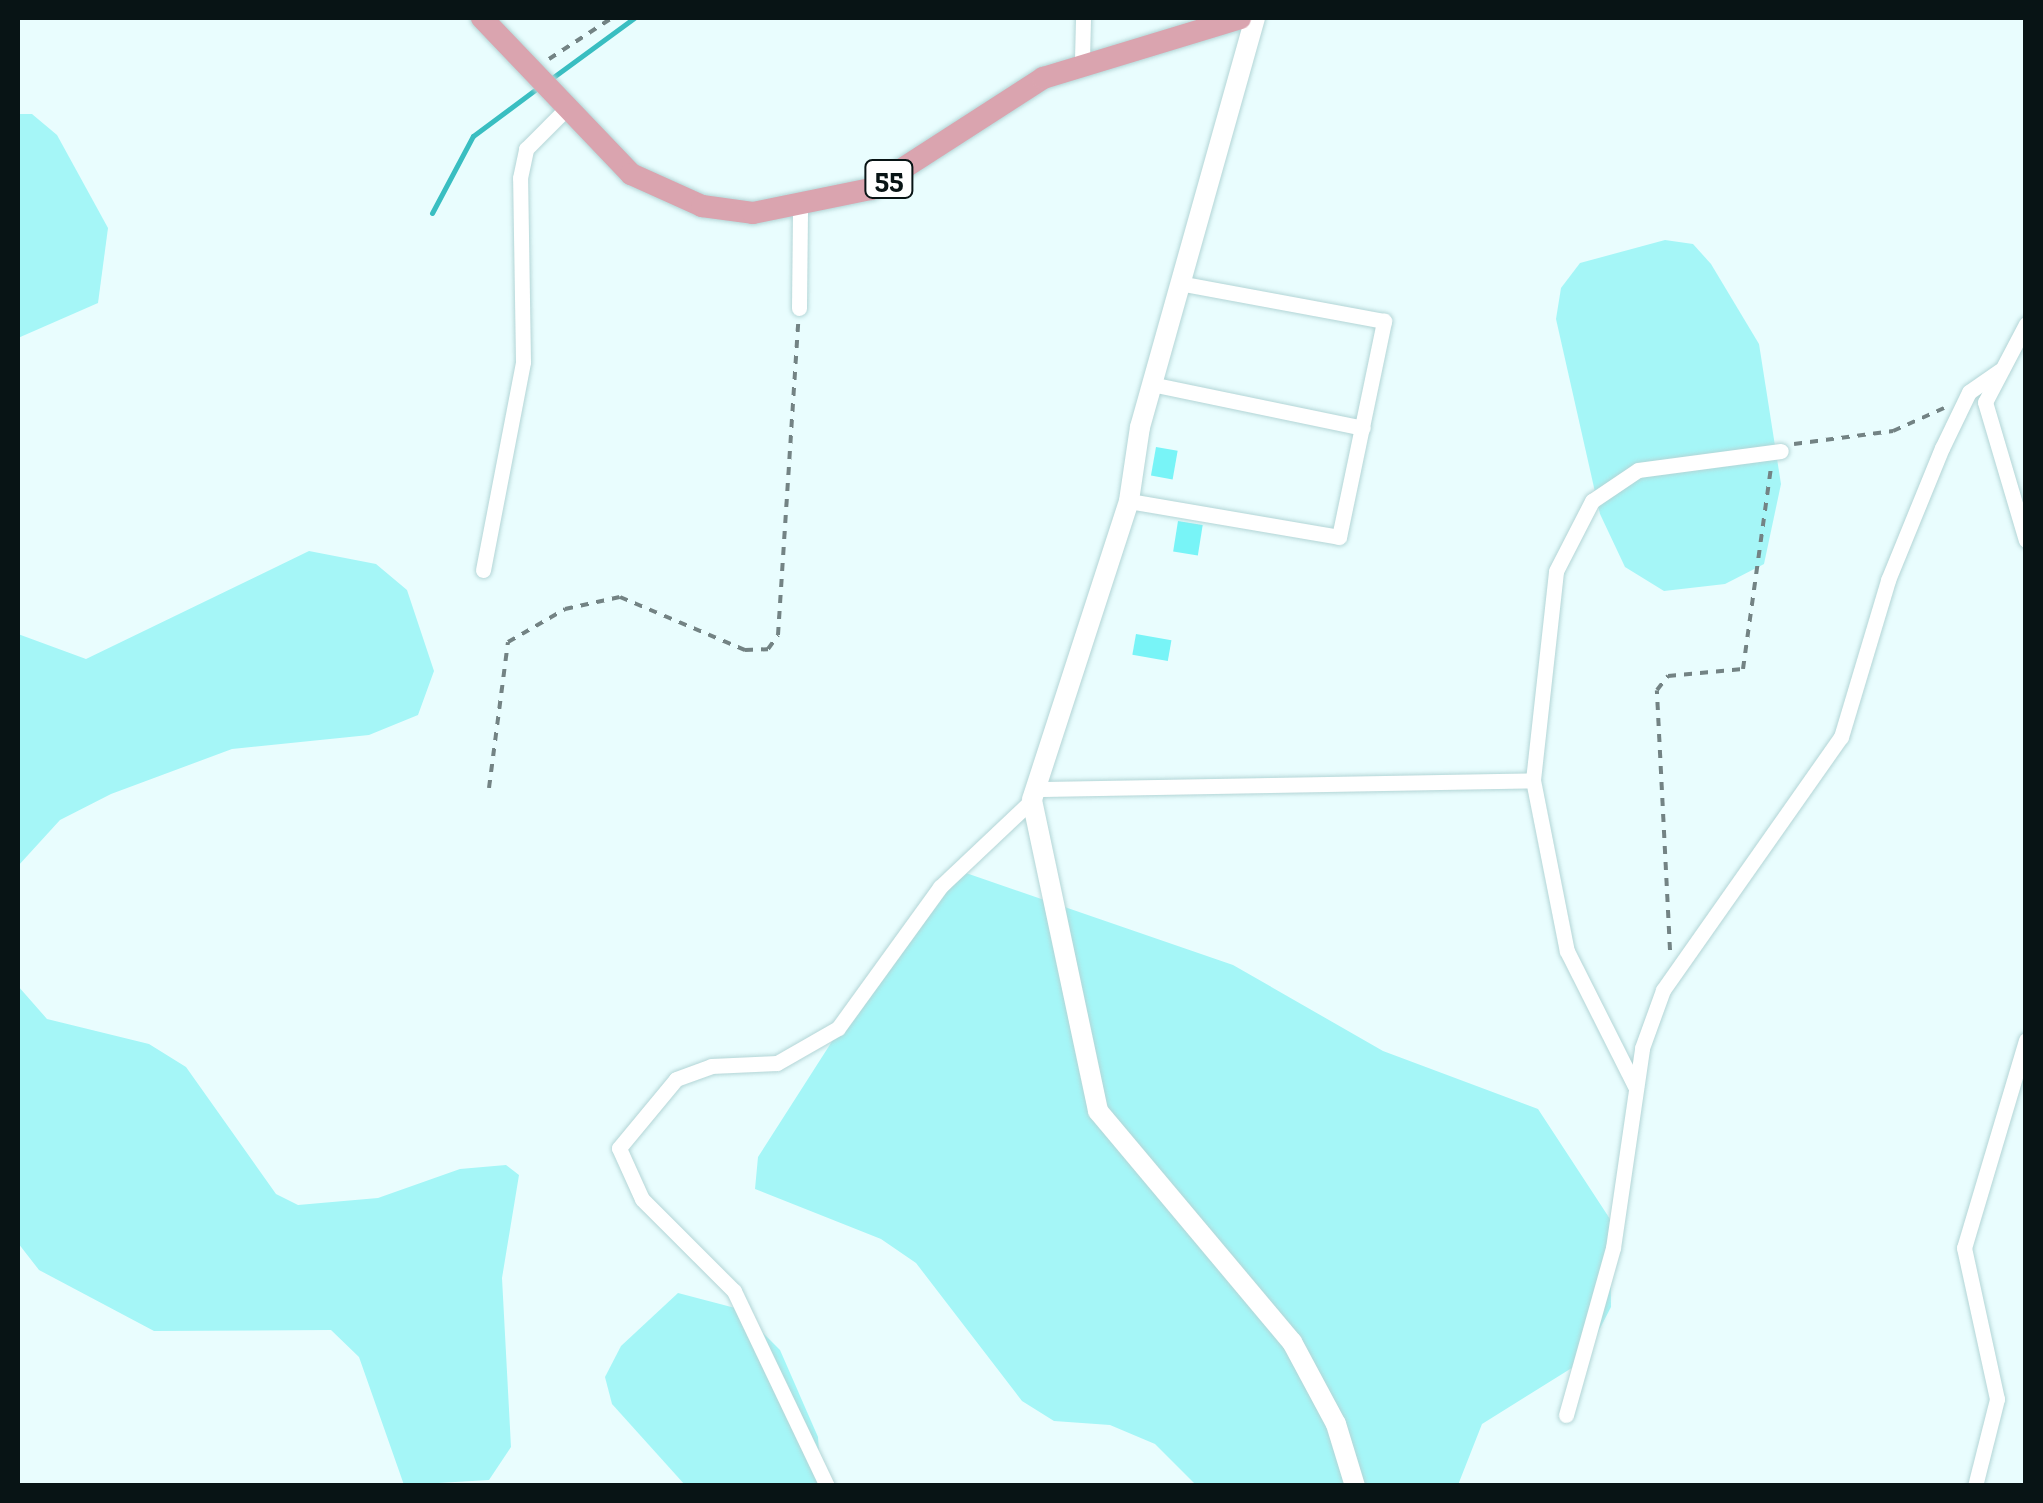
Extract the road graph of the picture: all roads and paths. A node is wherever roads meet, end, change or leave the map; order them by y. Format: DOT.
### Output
graph roads {
  1 [pos="482,18"];
  2 [pos="612,18"];
  3 [pos="1083,18"];
  4 [pos="1240,18"];
  5 [pos="1255,18"];
  6 [pos="1082,60"];
  7 [pos="538,81"];
  8 [pos="564,111"];
  9 [pos="800,210"];
  10 [pos="1184,284"];
  11 [pos="799,308"];
  12 [pos="2026,324"];
  13 [pos="1999,371"];
  14 [pos="1156,385"];
  15 [pos="1969,392"];
  16 [pos="1363,428"];
  17 [pos="1781,451"];
  18 [pos="1129,501"];
  19 [pos="2026,540"];
  20 [pos="483,570"];
  21 [pos="1533,780"];
  22 [pos="489,788"];
  23 [pos="1034,794"];
  24 [pos="1675,968"];
  25 [pos="2026,1040"];
  26 [pos="1636,1088"];
  27 [pos="1566,1415"];
  28 [pos="827,1486"];
  29 [pos="1355,1486"];
  30 [pos="1975,1486"];
  1 -- 7 [label="main road, 55"];
  2 -- 7 [label="path"];
  3 -- 6 [label="street"];
  4 -- 6 [label="main road, 55"];
  5 -- 10 [label="street"];
  6 -- 9 [label="main road, 55"];
  7 -- 8 [label="main road, 55"];
  8 -- 9 [label="main road, 55"];
  8 -- 20 [label="street"];
  9 -- 11 [label="street"];
  10 -- 14 [label="street"];
  10 -- 16 [label="street"];
  11 -- 22 [label="path"];
  12 -- 13 [label="street"];
  13 -- 15 [label="street"];
  13 -- 19 [label="street"];
  14 -- 16 [label="street"];
  14 -- 18 [label="street"];
  15 -- 17 [label="path"];
  15 -- 24 [label="street"];
  16 -- 18 [label="street"];
  17 -- 21 [label="street"];
  17 -- 24 [label="path"];
  18 -- 23 [label="street"];
  21 -- 23 [label="street"];
  21 -- 26 [label="street"];
  23 -- 28 [label="street"];
  23 -- 29 [label="street"];
  24 -- 26 [label="street"];
  25 -- 30 [label="street"];
  26 -- 27 [label="street"];
}
